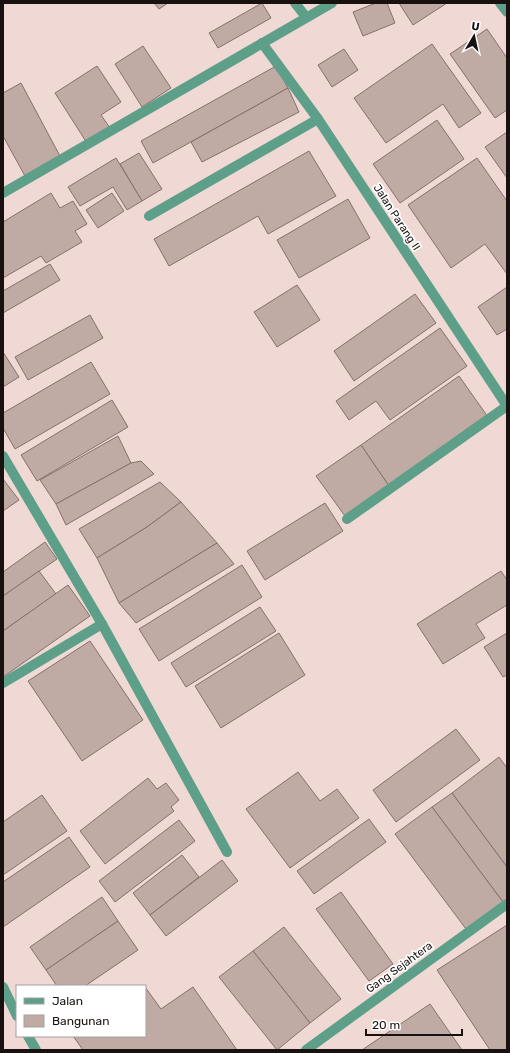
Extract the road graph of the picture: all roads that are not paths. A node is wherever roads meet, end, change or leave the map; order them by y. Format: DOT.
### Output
graph roads {
  1 [pos="295,3"];
  2 [pos="332,3"];
  3 [pos="500,3"];
  4 [pos="507,12"];
  5 [pos="306,17"];
  6 [pos="262,43"];
  7 [pos="318,119"];
  8 [pos="3,193"];
  9 [pos="149,216"];
  10 [pos="507,406"];
  11 [pos="3,456"];
  12 [pos="347,519"];
  13 [pos="102,624"];
  14 [pos="3,683"];
  15 [pos="227,852"];
  16 [pos="507,904"];
  17 [pos="4,993"];
  18 [pos="16,1014"];
  19 [pos="29,1037"];
  20 [pos="36,1050"];
  21 [pos="306,1050"];
  1 -- 5 [label="street"];
  2 -- 5 [label="street"];
  3 -- 4 [label="street"];
  5 -- 6 [label="street"];
  6 -- 7 [label="street, Jalan Parang II"];
  6 -- 8 [label="street"];
  7 -- 9 [label="street"];
  7 -- 10 [label="street, Jalan Parang II"];
  10 -- 12 [label="street"];
  11 -- 13 [label="street"];
  13 -- 14 [label="street"];
  13 -- 15 [label="street"];
  16 -- 21 [label="street, Gang Sejahtera"];
  17 -- 18 [label="street"];
  19 -- 20 [label="street"];
}
